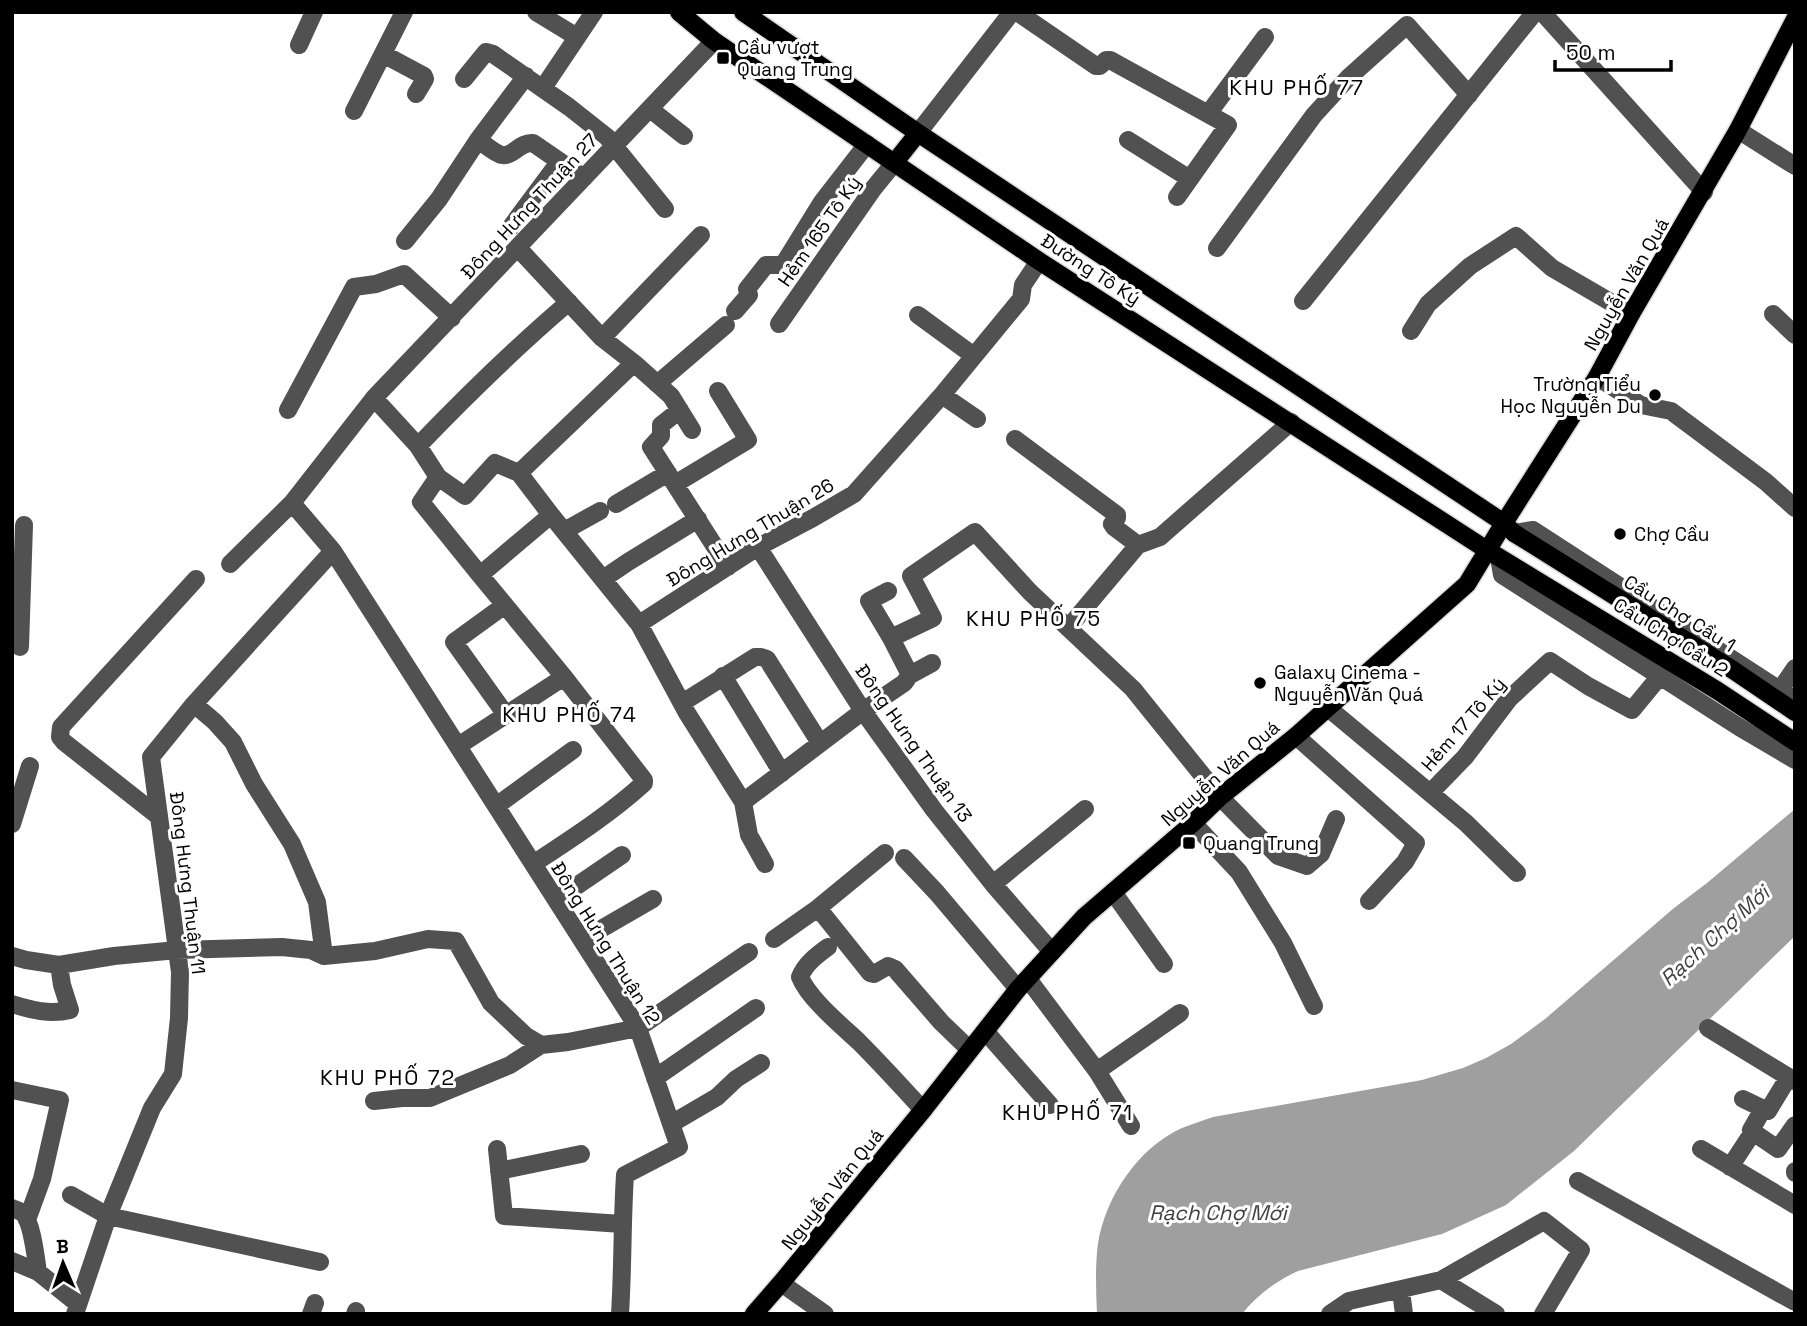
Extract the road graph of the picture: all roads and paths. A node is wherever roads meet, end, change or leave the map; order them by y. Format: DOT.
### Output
graph roads {
  1 [pos="314,12"];
  2 [pos="404,12"];
  3 [pos="536,12"];
  4 [pos="594,12"];
  5 [pos="680,12"];
  6 [pos="743,12"];
  7 [pos="1015,12"];
  8 [pos="1535,12"];
  9 [pos="1542,12"];
  10 [pos="1403,19"];
  11 [pos="1795,19"];
  12 [pos="577,37"];
  13 [pos="1265,37"];
  14 [pos="714,41"];
  15 [pos="299,46"];
  16 [pos="383,54"];
  17 [pos="526,76"];
  18 [pos="464,79"];
  19 [pos="543,89"];
  20 [pos="416,94"];
  21 [pos="1469,95"];
  22 [pos="650,109"];
  23 [pos="354,111"];
  24 [pos="1208,114"];
  25 [pos="1738,130"];
  26 [pos="918,133"];
  27 [pos="684,136"];
  28 [pos="478,140"];
  29 [pos="1128,140"];
  30 [pos="867,144"];
  31 [pos="614,146"];
  32 [pos="559,162"];
  33 [pos="895,162"];
  34 [pos="1795,166"];
  35 [pos="584,178"];
  36 [pos="1190,179"];
  37 [pos="1704,192"];
  38 [pos="1177,197"];
  39 [pos="665,209"];
  40 [pos="510,228"];
  41 [pos="701,234"];
  42 [pos="405,241"];
  43 [pos="519,248"];
  44 [pos="1217,248"];
  45 [pos="1040,261"];
  46 [pos="1303,301"];
  47 [pos="569,302"];
  48 [pos="1631,314"];
  49 [pos="1773,314"];
  50 [pos="918,315"];
  51 [pos="452,318"];
  52 [pos="779,324"];
  53 [pos="1411,331"];
  54 [pos="1795,335"];
  55 [pos="603,338"];
  56 [pos="974,356"];
  57 [pos="634,363"];
  58 [pos="1597,377"];
  59 [pos="657,384"];
  60 [pos="718,391"];
  61 [pos="942,396"];
  62 [pos="374,398"];
  63 [pos="288,410"];
  64 [pos="680,411"];
  65 [pos="977,419"];
  66 [pos="1291,422"];
  67 [pos="692,430"];
  68 [pos="1015,439"];
  69 [pos="418,446"];
  70 [pos="520,473"];
  71 [pos="438,477"];
  72 [pos="671,479"];
  73 [pos="292,503"];
  74 [pos="1795,508"];
  75 [pos="551,515"];
  76 [pos="698,519"];
  77 [pos="24,525"];
  78 [pos="1509,528"];
  79 [pos="564,531"];
  80 [pos="1138,545"];
  81 [pos="758,547"];
  82 [pos="333,551"];
  83 [pos="1493,554"];
  84 [pos="230,565"];
  85 [pos="728,567"];
  86 [pos="480,575"];
  87 [pos="196,579"];
  88 [pos="603,579"];
  89 [pos="888,591"];
  90 [pos="505,605"];
  91 [pos="639,624"];
  92 [pos="1068,628"];
  93 [pos="891,638"];
  94 [pos="20,647"];
  95 [pos="932,663"];
  96 [pos="1795,668"];
  97 [pos="910,675"];
  98 [pos="723,676"];
  99 [pos="1660,676"];
  100 [pos="564,677"];
  101 [pos="1788,695"];
  102 [pos="682,703"];
  103 [pos="194,704"];
  104 [pos="1327,707"];
  105 [pos="863,711"];
  106 [pos="1795,712"];
  107 [pos="506,715"];
  108 [pos="1296,736"];
  109 [pos="1795,742"];
  110 [pos="820,743"];
  111 [pos="458,746"];
  112 [pos="573,750"];
  113 [pos="1795,760"];
  114 [pos="30,766"];
  115 [pos="782,773"];
  116 [pos="1430,793"];
  117 [pos="1220,797"];
  118 [pos="743,802"];
  119 [pos="496,806"];
  120 [pos="1085,808"];
  121 [pos="159,816"];
  122 [pos="1336,819"];
  123 [pos="1193,823"];
  124 [pos="12,824"];
  125 [pos="885,853"];
  126 [pos="622,856"];
  127 [pos="904,858"];
  128 [pos="533,864"];
  129 [pos="765,864"];
  130 [pos="1517,873"];
  131 [pos="993,884"];
  132 [pos="1113,892"];
  133 [pos="653,899"];
  134 [pos="556,900"];
  135 [pos="1369,901"];
  136 [pos="818,908"];
  137 [pos="774,939"];
  138 [pos="582,940"];
  139 [pos="828,947"];
  140 [pos="177,950"];
  141 [pos="1052,951"];
  142 [pos="749,952"];
  143 [pos="12,956"];
  144 [pos="324,956"];
  145 [pos="1164,964"];
  146 [pos="60,965"];
  147 [pos="1023,984"];
  148 [pos="12,1004"];
  149 [pos="1314,1006"];
  150 [pos="757,1008"];
  151 [pos="1180,1013"];
  152 [pos="638,1028"];
  153 [pos="1707,1028"];
  154 [pos="985,1031"];
  155 [pos="541,1045"];
  156 [pos="970,1050"];
  157 [pos="761,1063"];
  158 [pos="1097,1071"];
  159 [pos="655,1078"];
  160 [pos="1792,1080"];
  161 [pos="12,1090"];
  162 [pos="1743,1099"];
  163 [pos="374,1101"];
  164 [pos="1050,1105"];
  165 [pos="1763,1109"];
  166 [pos="923,1110"];
  167 [pos="670,1124"];
  168 [pos="1795,1125"];
  169 [pos="1131,1126"];
  170 [pos="1753,1132"];
  171 [pos="497,1149"];
  172 [pos="1701,1149"];
  173 [pos="581,1154"];
  174 [pos="1730,1167"];
  175 [pos="499,1171"];
  176 [pos="1578,1181"];
  177 [pos="71,1195"];
  178 [pos="1795,1205"];
  179 [pos="12,1208"];
  180 [pos="108,1216"];
  181 [pos="27,1220"];
  182 [pos="622,1224"];
  183 [pos="12,1261"];
  184 [pos="320,1262"];
  185 [pos="38,1272"];
  186 [pos="1441,1280"];
  187 [pos="781,1283"];
  188 [pos="1401,1290"];
  189 [pos="1792,1303"];
  190 [pos="76,1309"];
  191 [pos="620,1314"];
  192 [pos="754,1314"];
  193 [pos="825,1314"];
  194 [pos="1330,1314"];
  195 [pos="1404,1314"];
  196 [pos="1496,1314"];
  197 [pos="1543,1314"];
  1 -- 15 [label="street"];
  2 -- 16 [label="street"];
  3 -- 12 [label="street"];
  4 -- 12 [label="street"];
  5 -- 14 [label="main road, Đường Tô Ký"];
  6 -- 26 [label="main road, Đường Tô Ký"];
  7 -- 24 [label="street"];
  7 -- 26 [label="street"];
  8 -- 21 [label="street"];
  9 -- 37 [label="street"];
  10 -- 21 [label="street"];
  10 -- 44 [label="street"];
  11 -- 25 [label="main road, Nguyễn Văn Quá"];
  12 -- 19 [label="street"];
  13 -- 24 [label="street"];
  14 -- 22 [label="street, Đông Hưng Thuận 27"];
  14 -- 30 [label="main road, Đường Tô Ký"];
  16 -- 20 [label="street"];
  16 -- 23 [label="street"];
  17 -- 18 [label="street"];
  17 -- 19 [label="street"];
  17 -- 28 [label="street"];
  19 -- 31 [label="street"];
  21 -- 46 [label="street"];
  22 -- 27 [label="street"];
  22 -- 31 [label="street, Đông Hưng Thuận 27"];
  24 -- 36 [label="street"];
  25 -- 34 [label="street"];
  25 -- 37 [label="main road, Nguyễn Văn Quá"];
  26 -- 33 [label="main road"];
  26 -- 78 [label="main road, Đường Tô Ký"];
  28 -- 32 [label="street"];
  28 -- 42 [label="street"];
  29 -- 36 [label="street"];
  30 -- 33 [label="main road, Đường Tô Ký"];
  30 -- 59 [label="street"];
  31 -- 35 [label="street, Đông Hưng Thuận 27"];
  31 -- 39 [label="street"];
  32 -- 35 [label="street"];
  32 -- 40 [label="street"];
  33 -- 45 [label="main road, Đường Tô Ký"];
  33 -- 52 [label="street, Hẻm 165 Tô Ký"];
  35 -- 43 [label="street, Đông Hưng Thuận 27"];
  36 -- 38 [label="street"];
  37 -- 48 [label="main road, Nguyễn Văn Quá"];
  41 -- 55 [label="street"];
  43 -- 47 [label="street"];
  43 -- 51 [label="street, Đông Hưng Thuận 27"];
  45 -- 56 [label="street, Đông Hưng Thuận 26"];
  45 -- 66 [label="main road, Đường Tô Ký"];
  47 -- 55 [label="street"];
  47 -- 69 [label="street"];
  48 -- 53 [label="street"];
  48 -- 58 [label="main road, Nguyễn Văn Quá"];
  49 -- 54 [label="street"];
  50 -- 56 [label="street"];
  51 -- 62 [label="street, Đông Hưng Thuận 27"];
  51 -- 63 [label="street"];
  55 -- 57 [label="street"];
  56 -- 61 [label="street, Đông Hưng Thuận 26"];
  57 -- 59 [label="street"];
  57 -- 70 [label="street"];
  58 -- 74 [label="street"];
  58 -- 78 [label="main road, Nguyễn Văn Quá"];
  59 -- 64 [label="street"];
  60 -- 72 [label="street"];
  61 -- 65 [label="street"];
  61 -- 81 [label="street, Đông Hưng Thuận 26"];
  62 -- 69 [label="street"];
  62 -- 73 [label="street, Đông Hưng Thuận 27"];
  64 -- 67 [label="street"];
  64 -- 72 [label="street"];
  66 -- 80 [label="street"];
  66 -- 83 [label="main road, Đường Tô Ký"];
  68 -- 80 [label="street"];
  69 -- 71 [label="street"];
  70 -- 71 [label="street"];
  70 -- 75 [label="street"];
  71 -- 86 [label="street"];
  72 -- 76 [label="street"];
  72 -- 79 [label="street"];
  73 -- 82 [label="street, Đông Hưng Thuận 12"];
  73 -- 84 [label="street, Đông Hưng Thuận 27"];
  75 -- 79 [label="street"];
  75 -- 86 [label="street"];
  76 -- 85 [label="street"];
  76 -- 88 [label="street"];
  77 -- 94 [label="street"];
  78 -- 83 [label="main road, Nguyễn Văn Quá"];
  78 -- 101 [label="street"];
  78 -- 106 [label="main road, Cầu Chợ Cầu 1"];
  79 -- 88 [label="street"];
  80 -- 92 [label="street"];
  81 -- 85 [label="street, Đông Hưng Thuận 26"];
  81 -- 105 [label="street, Đông Hưng Thuận 13"];
  82 -- 103 [label="street, Đông Hưng Thuận 11"];
  82 -- 111 [label="street, Đông Hưng Thuận 12"];
  83 -- 99 [label="street"];
  83 -- 104 [label="main road, Nguyễn Văn Quá"];
  83 -- 109 [label="main road, Cầu Chợ Cầu 2"];
  85 -- 91 [label="street, Đông Hưng Thuận 26"];
  86 -- 90 [label="street"];
  87 -- 121 [label="street"];
  88 -- 91 [label="street"];
  89 -- 93 [label="street"];
  90 -- 100 [label="street"];
  90 -- 107 [label="street"];
  91 -- 102 [label="street"];
  92 -- 93 [label="street"];
  92 -- 117 [label="street"];
  93 -- 97 [label="street"];
  95 -- 97 [label="street"];
  96 -- 101 [label="street"];
  97 -- 105 [label="street"];
  98 -- 102 [label="street"];
  98 -- 110 [label="street"];
  98 -- 115 [label="street"];
  99 -- 113 [label="street"];
  99 -- 116 [label="street, Hẻm 17 Tô Ký"];
  100 -- 107 [label="street"];
  100 -- 128 [label="street"];
  102 -- 118 [label="street"];
  103 -- 121 [label="street, Đông Hưng Thuận 11"];
  103 -- 144 [label="street"];
  104 -- 108 [label="main road, Nguyễn Văn Quá"];
  104 -- 116 [label="street"];
  105 -- 110 [label="street"];
  105 -- 131 [label="street, Đông Hưng Thuận 13"];
  107 -- 111 [label="street"];
  108 -- 117 [label="main road, Nguyễn Văn Quá"];
  108 -- 135 [label="street"];
  110 -- 115 [label="street"];
  111 -- 119 [label="street, Đông Hưng Thuận 12"];
  112 -- 119 [label="street"];
  114 -- 124 [label="street"];
  115 -- 118 [label="street"];
  116 -- 130 [label="street"];
  117 -- 122 [label="street"];
  117 -- 123 [label="main road, Nguyễn Văn Quá"];
  118 -- 129 [label="street"];
  119 -- 128 [label="street, Đông Hưng Thuận 12"];
  120 -- 131 [label="street"];
  121 -- 140 [label="street, Đông Hưng Thuận 11"];
  123 -- 132 [label="main road, Nguyễn Văn Quá"];
  123 -- 149 [label="street"];
  125 -- 136 [label="street"];
  126 -- 134 [label="street"];
  127 -- 147 [label="street"];
  128 -- 134 [label="street, Đông Hưng Thuận 12"];
  131 -- 141 [label="street, Đông Hưng Thuận 13"];
  132 -- 141 [label="main road, Nguyễn Văn Quá"];
  132 -- 145 [label="street"];
  133 -- 138 [label="street"];
  134 -- 138 [label="street, Đông Hưng Thuận 12"];
  136 -- 137 [label="street"];
  136 -- 156 [label="street"];
  138 -- 152 [label="street, Đông Hưng Thuận 12"];
  139 -- 166 [label="street"];
  140 -- 144 [label="street"];
  140 -- 146 [label="street"];
  140 -- 180 [label="street, Đông Hưng Thuận 11"];
  141 -- 147 [label="main road, Nguyễn Văn Quá"];
  142 -- 152 [label="street"];
  143 -- 146 [label="street"];
  144 -- 155 [label="street"];
  146 -- 148 [label="street"];
  147 -- 154 [label="main road, Nguyễn Văn Quá"];
  147 -- 158 [label="street"];
  150 -- 159 [label="street"];
  151 -- 158 [label="street"];
  152 -- 155 [label="street"];
  152 -- 159 [label="street, Đông Hưng Thuận 12"];
  153 -- 160 [label="street"];
  154 -- 156 [label="main road, Nguyễn Văn Quá"];
  154 -- 164 [label="street"];
  155 -- 163 [label="street"];
  156 -- 166 [label="main road, Nguyễn Văn Quá"];
  157 -- 167 [label="street"];
  158 -- 169 [label="street"];
  159 -- 167 [label="street, Đông Hưng Thuận 12"];
  160 -- 165 [label="street"];
  161 -- 181 [label="street"];
  162 -- 165 [label="street"];
  165 -- 170 [label="street"];
  166 -- 187 [label="main road, Nguyễn Văn Quá"];
  167 -- 182 [label="street, Đông Hưng Thuận 12"];
  168 -- 170 [label="street"];
  170 -- 174 [label="street"];
  171 -- 175 [label="street"];
  172 -- 174 [label="street"];
  173 -- 175 [label="street"];
  174 -- 178 [label="street"];
  175 -- 182 [label="street"];
  176 -- 189 [label="street"];
  177 -- 180 [label="street"];
  179 -- 181 [label="street"];
  180 -- 184 [label="street"];
  180 -- 190 [label="street, Đông Hưng Thuận 11"];
  181 -- 185 [label="street"];
  182 -- 191 [label="street, Đông Hưng Thuận 12"];
  183 -- 185 [label="street"];
  185 -- 190 [label="street"];
  186 -- 188 [label="street"];
  186 -- 196 [label="street"];
  186 -- 197 [label="street"];
  187 -- 192 [label="main road, Nguyễn Văn Quá"];
  187 -- 193 [label="street"];
  188 -- 194 [label="street"];
  188 -- 195 [label="street"];
}
